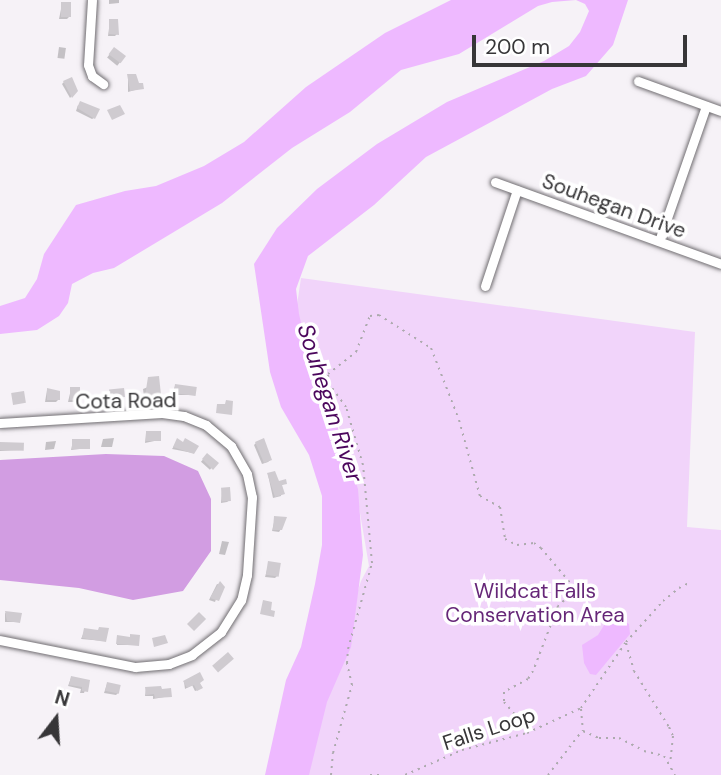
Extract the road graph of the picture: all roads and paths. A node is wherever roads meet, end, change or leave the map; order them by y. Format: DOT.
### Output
graph roads {
  1 [pos="92,0"];
  2 [pos="638,81"];
  3 [pos="103,84"];
  4 [pos="706,106"];
  5 [pos="721,111"];
  6 [pos="495,182"];
  7 [pos="517,190"];
  8 [pos="659,241"];
  9 [pos="721,264"];
  10 [pos="485,286"];
  11 [pos="0,423"];
  12 [pos="691,582"];
  13 [pos="0,640"];
  14 [pos="626,642"];
  15 [pos="581,708"];
  16 [pos="583,731"];
  17 [pos="527,733"];
  18 [pos="670,763"];
  19 [pos="331,775"];
  20 [pos="370,775"];
  21 [pos="383,775"];
  22 [pos="405,775"];
  23 [pos="548,775"];
  24 [pos="675,775"];
  1 -- 3 [label="street"];
  2 -- 4 [label="street"];
  4 -- 5 [label="street"];
  4 -- 8 [label="street"];
  6 -- 7 [label="street, Souhegan Drive"];
  7 -- 8 [label="street, Souhegan Drive"];
  7 -- 10 [label="street"];
  8 -- 9 [label="street, Souhegan Drive"];
  11 -- 13 [label="street, Cota Road"];
  12 -- 14 [label="path"];
  14 -- 15 [label="path"];
  14 -- 18 [label="path"];
  15 -- 16 [label="path"];
  15 -- 17 [label="path, Falls Loop"];
  16 -- 18 [label="path"];
  16 -- 23 [label="path"];
  17 -- 19 [label="path"];
  17 -- 22 [label="path, Falls Loop"];
  18 -- 24 [label="path"];
  20 -- 21 [label="path"];
}
